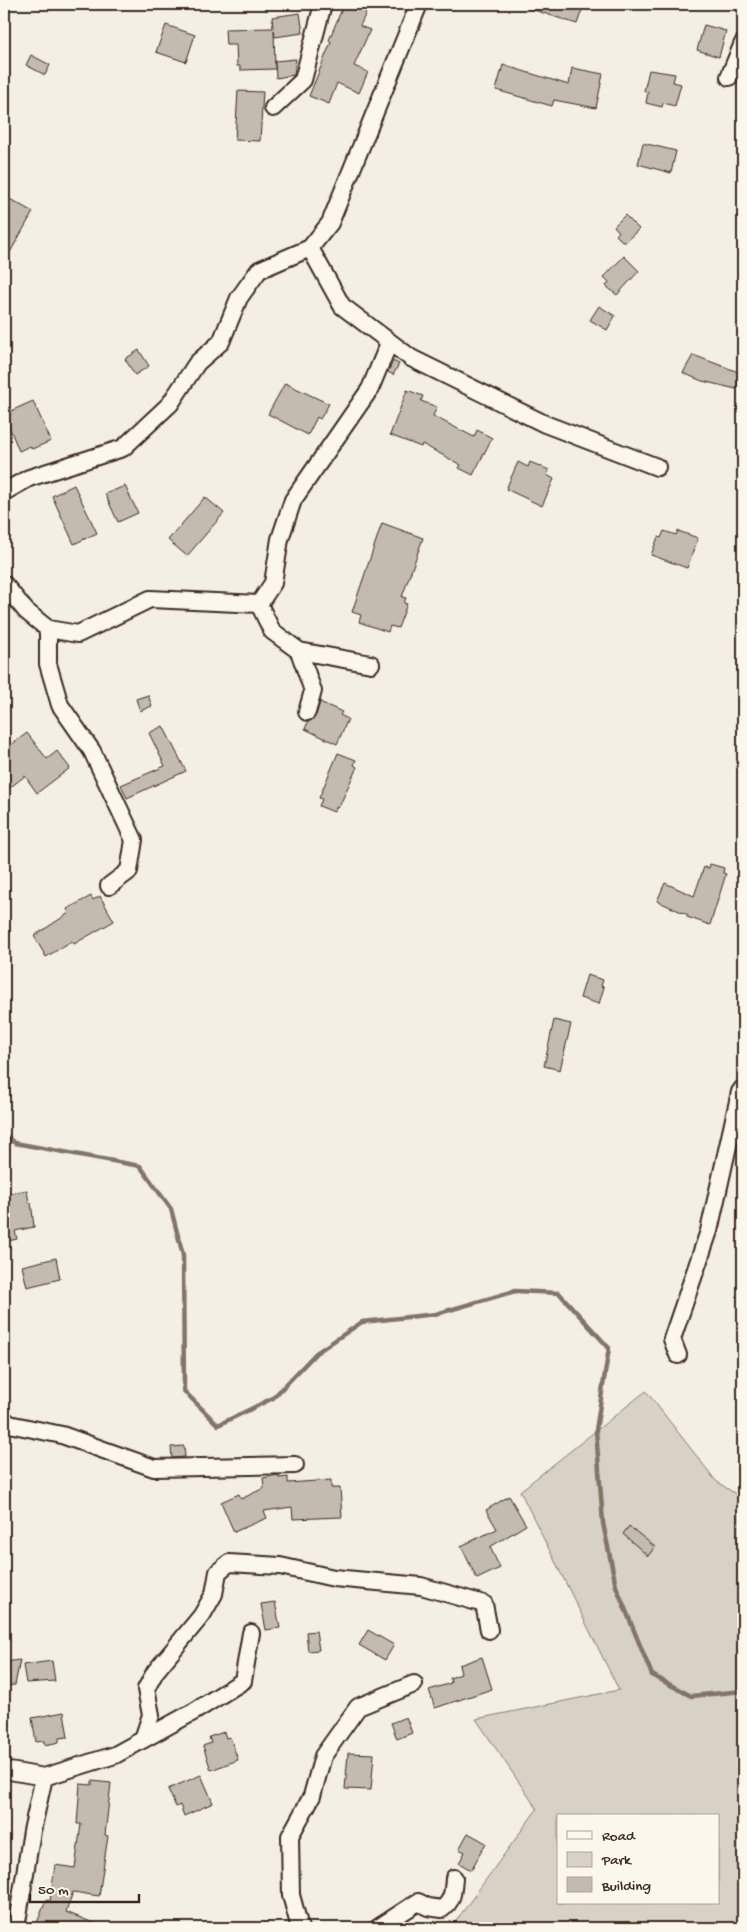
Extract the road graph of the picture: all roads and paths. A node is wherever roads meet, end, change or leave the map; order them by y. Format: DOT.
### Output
graph roads {
  1 [pos="323,4"];
  2 [pos="419,4"];
  3 [pos="743,43"];
  4 [pos="729,76"];
  5 [pos="273,108"];
  6 [pos="310,248"];
  7 [pos="389,343"];
  8 [pos="658,467"];
  9 [pos="4,492"];
  10 [pos="4,584"];
  11 [pos="259,604"];
  12 [pos="48,629"];
  13 [pos="299,651"];
  14 [pos="371,664"];
  15 [pos="307,712"];
  16 [pos="109,886"];
  17 [pos="743,1088"];
  18 [pos="678,1356"];
  19 [pos="4,1419"];
  20 [pos="295,1465"];
  21 [pos="489,1630"];
  22 [pos="251,1633"];
  23 [pos="414,1684"];
  24 [pos="143,1739"];
  25 [pos="4,1770"];
  26 [pos="44,1777"];
  27 [pos="454,1878"];
  28 [pos="16,1928"];
  29 [pos="300,1928"];
  30 [pos="378,1928"];
  1 -- 5 [label="street"];
  2 -- 6 [label="street"];
  3 -- 4 [label="street"];
  6 -- 7 [label="street"];
  6 -- 9 [label="street"];
  7 -- 8 [label="street"];
  7 -- 11 [label="street"];
  10 -- 12 [label="street"];
  11 -- 12 [label="street"];
  11 -- 13 [label="street"];
  12 -- 16 [label="street"];
  13 -- 14 [label="street"];
  13 -- 15 [label="street"];
  17 -- 18 [label="street"];
  19 -- 20 [label="street"];
  21 -- 24 [label="street"];
  22 -- 24 [label="street"];
  23 -- 29 [label="street"];
  24 -- 26 [label="street"];
  25 -- 26 [label="street"];
  26 -- 28 [label="street"];
  27 -- 30 [label="street"];
}
